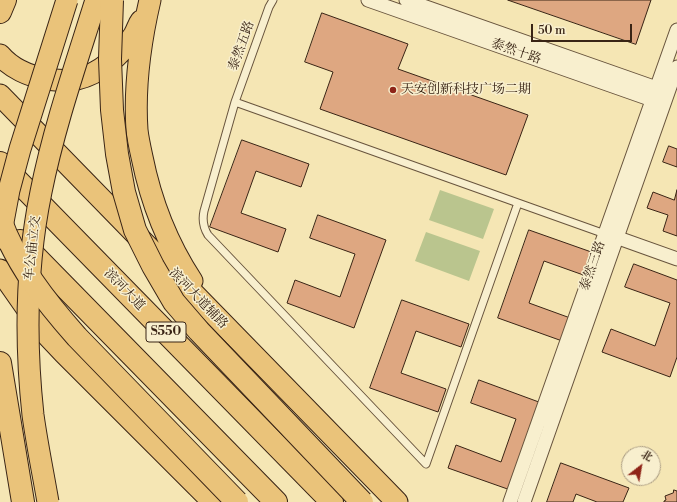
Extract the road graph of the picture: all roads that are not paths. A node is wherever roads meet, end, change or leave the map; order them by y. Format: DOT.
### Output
graph roads {
  1 [pos="5,0"];
  2 [pos="67,0"];
  3 [pos="96,0"];
  4 [pos="112,0"];
  5 [pos="150,0"];
  6 [pos="273,0"];
  7 [pos="368,0"];
  8 [pos="406,0"];
  9 [pos="0,12"];
  10 [pos="677,30"];
  11 [pos="0,55"];
  12 [pos="677,67"];
  13 [pos="0,95"];
  14 [pos="660,96"];
  15 [pos="235,102"];
  16 [pos="1,163"];
  17 [pos="518,203"];
  18 [pos="0,219"];
  19 [pos="604,234"];
  20 [pos="617,238"];
  21 [pos="0,241"];
  22 [pos="677,259"];
  23 [pos="0,270"];
  24 [pos="214,315"];
  25 [pos="0,363"];
  26 [pos="23,502"];
  27 [pos="48,502"];
  28 [pos="213,502"];
  29 [pos="237,502"];
  30 [pos="276,502"];
  31 [pos="332,502"];
  32 [pos="362,502"];
  33 [pos="397,502"];
  34 [pos="510,502"];
  35 [pos="524,502"];
  1 -- 9 [label="highway"];
  2 -- 21 [label="main road, bridge"];
  3 -- 27 [label="main road, 车公庙立交, bridge"];
  4 -- 32 [label="highway, bridge"];
  5 -- 11 [label="main road"];
  5 -- 24 [label="main road"];
  6 -- 15 [label="lane, 泰然五路"];
  7 -- 14 [label="street, 泰然十路"];
  8 -- 14 [label="street, 泰然十路"];
  10 -- 14 [label="street, 泰然三路"];
  12 -- 14 [label="street, 泰然三路"];
  13 -- 24 [label="main road, 滨河大道辅路"];
  14 -- 19 [label="street, 泰然三路"];
  14 -- 20 [label="street, 泰然三路"];
  15 -- 17 [label="lane"];
  15 -- 17 [label="lane, 泰然五路"];
  16 -- 31 [label="highway, 滨河大道 / S550"];
  17 -- 19 [label="lane"];
  18 -- 29 [label="highway, bridge"];
  18 -- 30 [label="highway, S550"];
  19 -- 20 [label="street"];
  19 -- 34 [label="street, 泰然三路"];
  20 -- 22 [label="street"];
  20 -- 35 [label="street, 泰然三路"];
  23 -- 28 [label="main road"];
  24 -- 33 [label="main road, 滨河大道辅路"];
  25 -- 26 [label="highway"];
}
